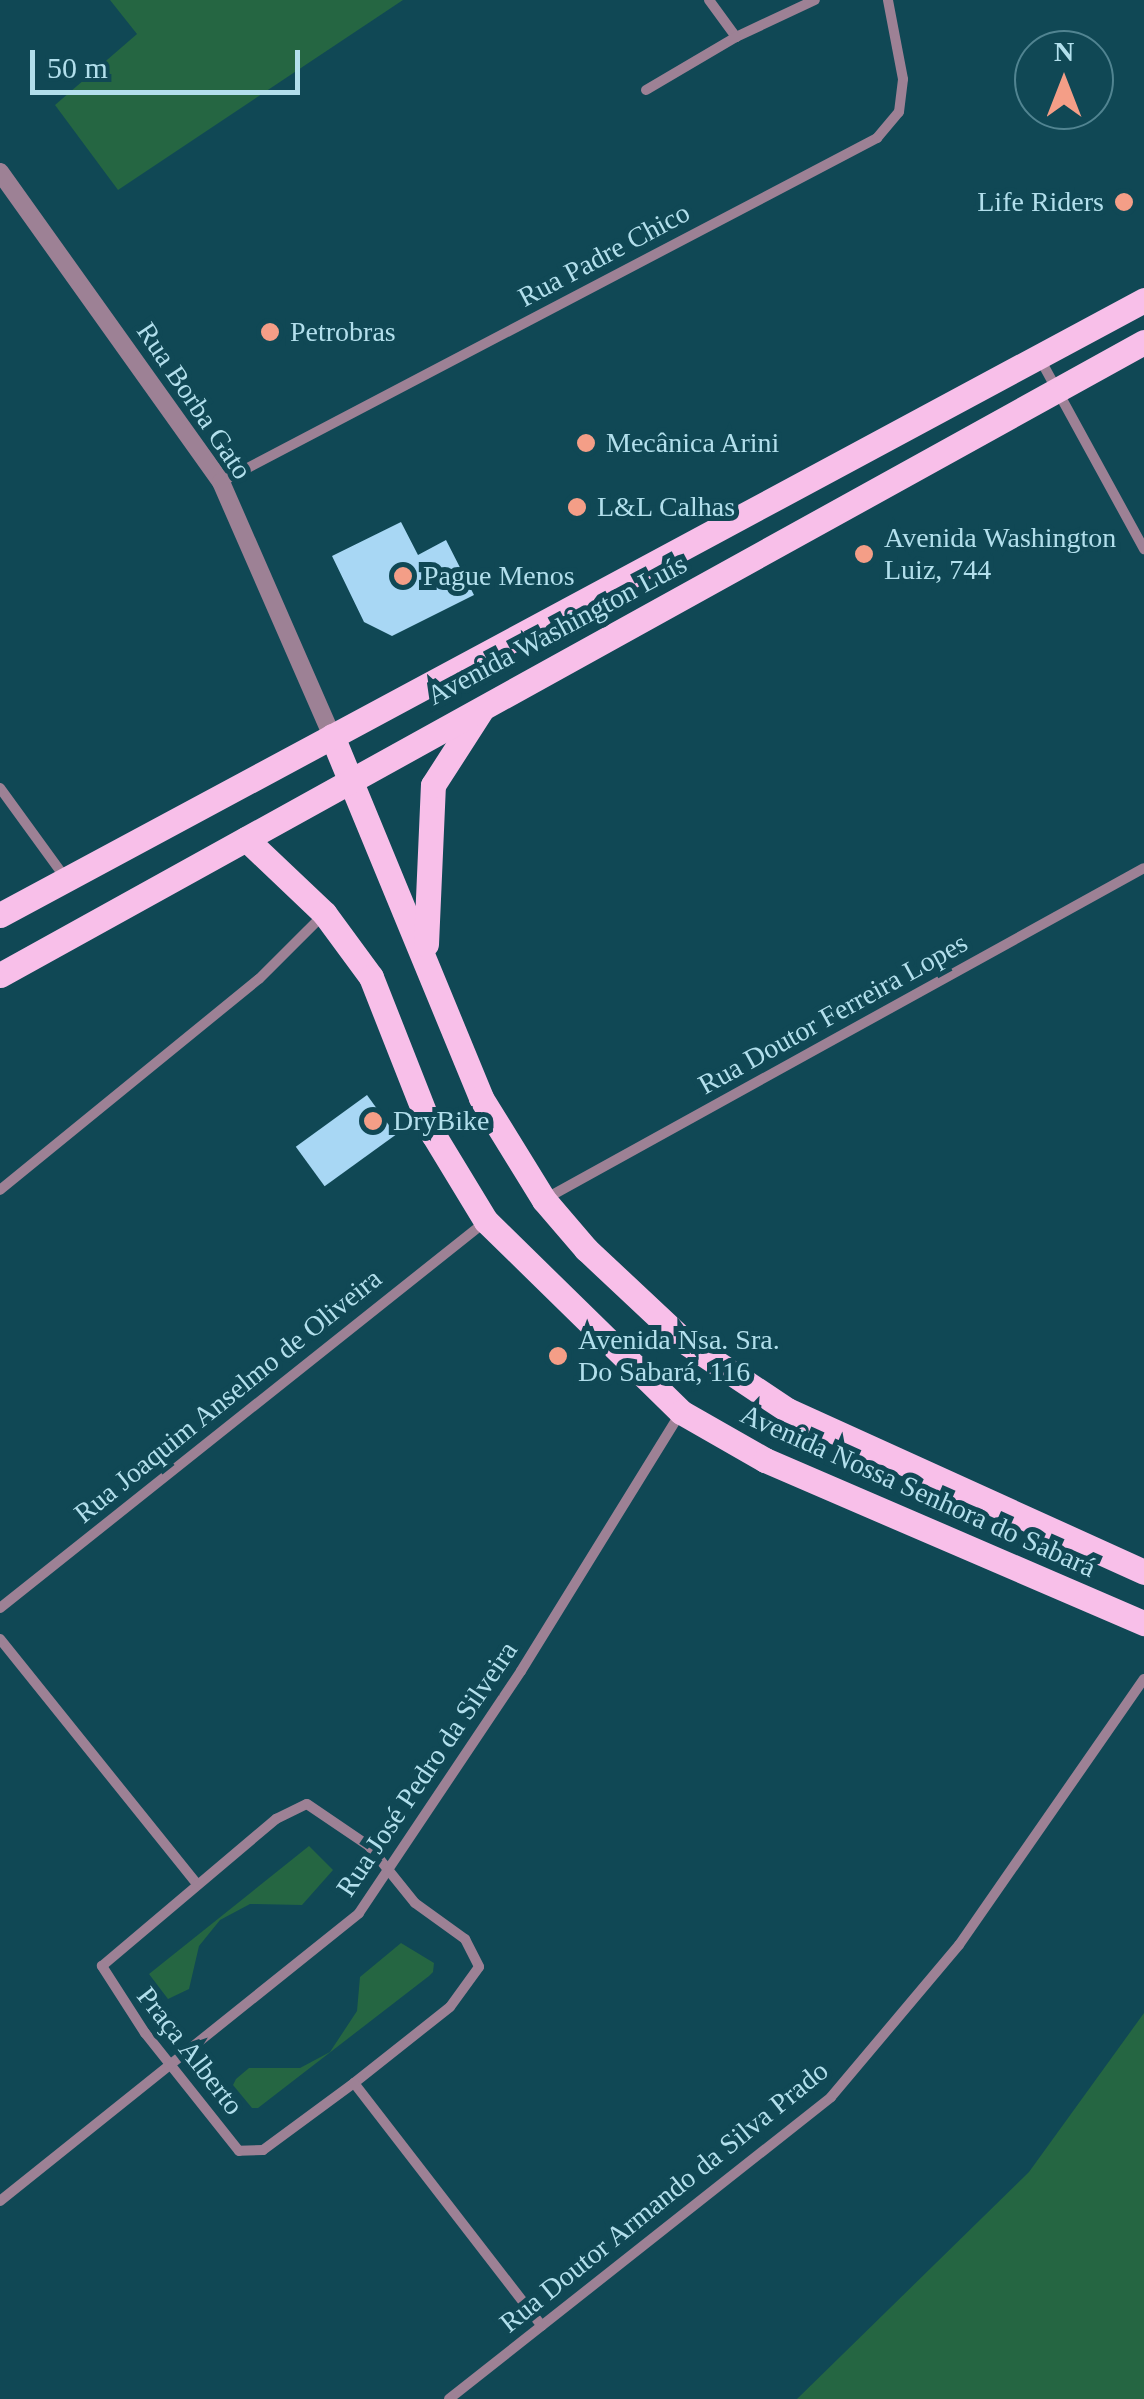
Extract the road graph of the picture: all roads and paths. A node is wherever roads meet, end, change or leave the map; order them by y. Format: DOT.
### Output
graph roads {
  1 [pos="709,0"];
  2 [pos="815,0"];
  3 [pos="888,0"];
  4 [pos="736,37"];
  5 [pos="646,90"];
  6 [pos="0,172"];
  7 [pos="1144,300"];
  8 [pos="1144,342"];
  9 [pos="1040,358"];
  10 [pos="1058,392"];
  11 [pos="222,482"];
  12 [pos="1144,549"];
  13 [pos="486,703"];
  14 [pos="332,736"];
  15 [pos="352,776"];
  16 [pos="0,788"];
  17 [pos="246,839"];
  18 [pos="1144,868"];
  19 [pos="66,879"];
  20 [pos="324,913"];
  21 [pos="0,915"];
  22 [pos="426,959"];
  23 [pos="0,975"];
  24 [pos="0,1190"];
  25 [pos="544,1200"];
  26 [pos="486,1222"];
  27 [pos="681,1412"];
  28 [pos="1144,1572"];
  29 [pos="0,1608"];
  30 [pos="1144,1623"];
  31 [pos="0,1639"];
  32 [pos="1144,1679"];
  33 [pos="391,1871"];
  34 [pos="196,1883"];
  35 [pos="174,2066"];
  36 [pos="354,2084"];
  37 [pos="0,2201"];
  38 [pos="542,2326"];
  39 [pos="448,2399"];
  1 -- 4 [label="street"];
  2 -- 4 [label="street"];
  3 -- 11 [label="street, Rua Padre Chico"];
  4 -- 5 [label="street"];
  6 -- 11 [label="street, Rua Borba Gato"];
  7 -- 9 [label="main road, Avenida Washington Luís"];
  8 -- 10 [label="main road, Avenida Washington Luís"];
  9 -- 10 [label="street"];
  9 -- 14 [label="main road, Avenida Washington Luís"];
  10 -- 12 [label="street"];
  10 -- 13 [label="main road, Avenida Washington Luís"];
  11 -- 14 [label="street, Rua Borba Gato"];
  13 -- 15 [label="main road, Avenida Washington Luís"];
  13 -- 22 [label="main road"];
  14 -- 15 [label="main road, Avenida Nossa Senhora do Sabará"];
  14 -- 19 [label="main road, Avenida Washington Luís"];
  15 -- 17 [label="main road, Avenida Washington Luís"];
  15 -- 22 [label="main road, Avenida Nossa Senhora do Sabará"];
  16 -- 19 [label="street"];
  17 -- 20 [label="main road, Avenida Nossa Senhora do Sabará"];
  17 -- 23 [label="main road, Avenida Washington Luís"];
  18 -- 25 [label="street, Rua Doutor Ferreira Lopes"];
  19 -- 21 [label="main road, Avenida Washington Luís"];
  20 -- 24 [label="street"];
  20 -- 26 [label="main road, Avenida Nossa Senhora do Sabará"];
  22 -- 25 [label="main road, Avenida Nossa Senhora do Sabará"];
  25 -- 28 [label="main road, Avenida Nossa Senhora do Sabará"];
  26 -- 27 [label="main road, Avenida Nossa Senhora do Sabará"];
  26 -- 29 [label="street, Rua Joaquim Anselmo de Oliveira"];
  27 -- 30 [label="main road, Avenida Nossa Senhora do Sabará"];
  27 -- 33 [label="street, Rua José Pedro da Silveira"];
  31 -- 34 [label="street"];
  32 -- 38 [label="street, Rua Doutor Armando da Silva Prado"];
  33 -- 34 [label="street, Praça Alberto"];
  33 -- 35 [label="street, Rua José Pedro da Silveira"];
  33 -- 36 [label="street, Praça Alberto"];
  34 -- 35 [label="street, Praça Alberto"];
  35 -- 36 [label="street, Praça Alberto"];
  35 -- 37 [label="street, Rua José Pedro da Silveira"];
  36 -- 38 [label="street"];
  38 -- 39 [label="street, Rua Doutor Armando da Silva Prado"];
}
